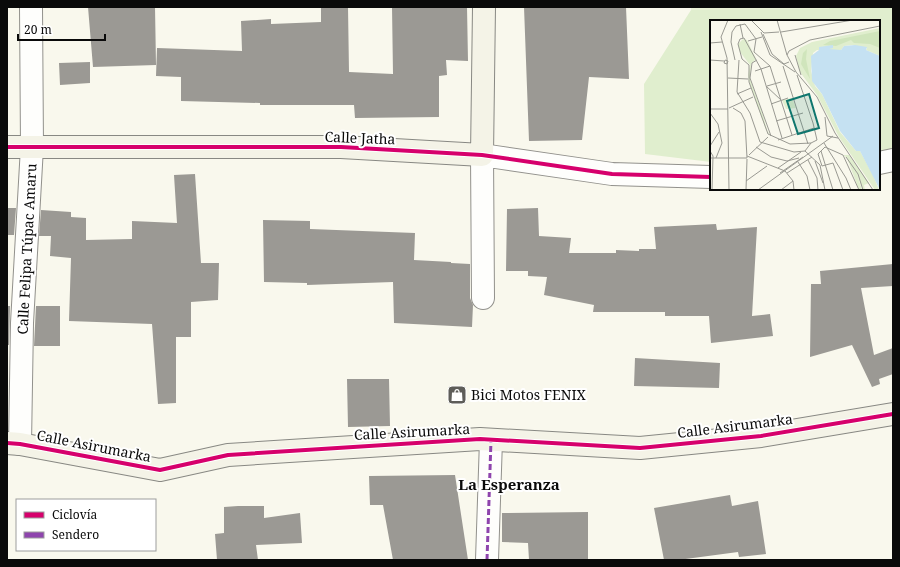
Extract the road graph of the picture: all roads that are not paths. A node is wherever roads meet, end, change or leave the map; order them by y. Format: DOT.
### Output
graph roads {
  1 [pos="31,7"];
  2 [pos="484,7"];
  3 [pos="32,147"];
  4 [pos="7,148"];
  5 [pos="482,155"];
  6 [pos="893,160"];
  7 [pos="880,162"];
  8 [pos="710,177"];
  9 [pos="483,298"];
  10 [pos="893,414"];
  11 [pos="490,440"];
  12 [pos="14,443"];
  13 [pos="487,560"];
  1 -- 3 [label="street, Calle Felipa Túpac Amaru"];
  2 -- 5 [label="street"];
  3 -- 4 [label="street, Calle Jatha"];
  3 -- 5 [label="street, Calle Jatha"];
  3 -- 12 [label="street, Calle Felipa Túpac Amaru"];
  5 -- 8 [label="street, Calle Jatha"];
  5 -- 9 [label="street"];
  6 -- 7 [label="street"];
  10 -- 11 [label="street, Calle Asirumarka"];
  11 -- 12 [label="street, Calle Asirumarka"];
  11 -- 13 [label="street"];
}
